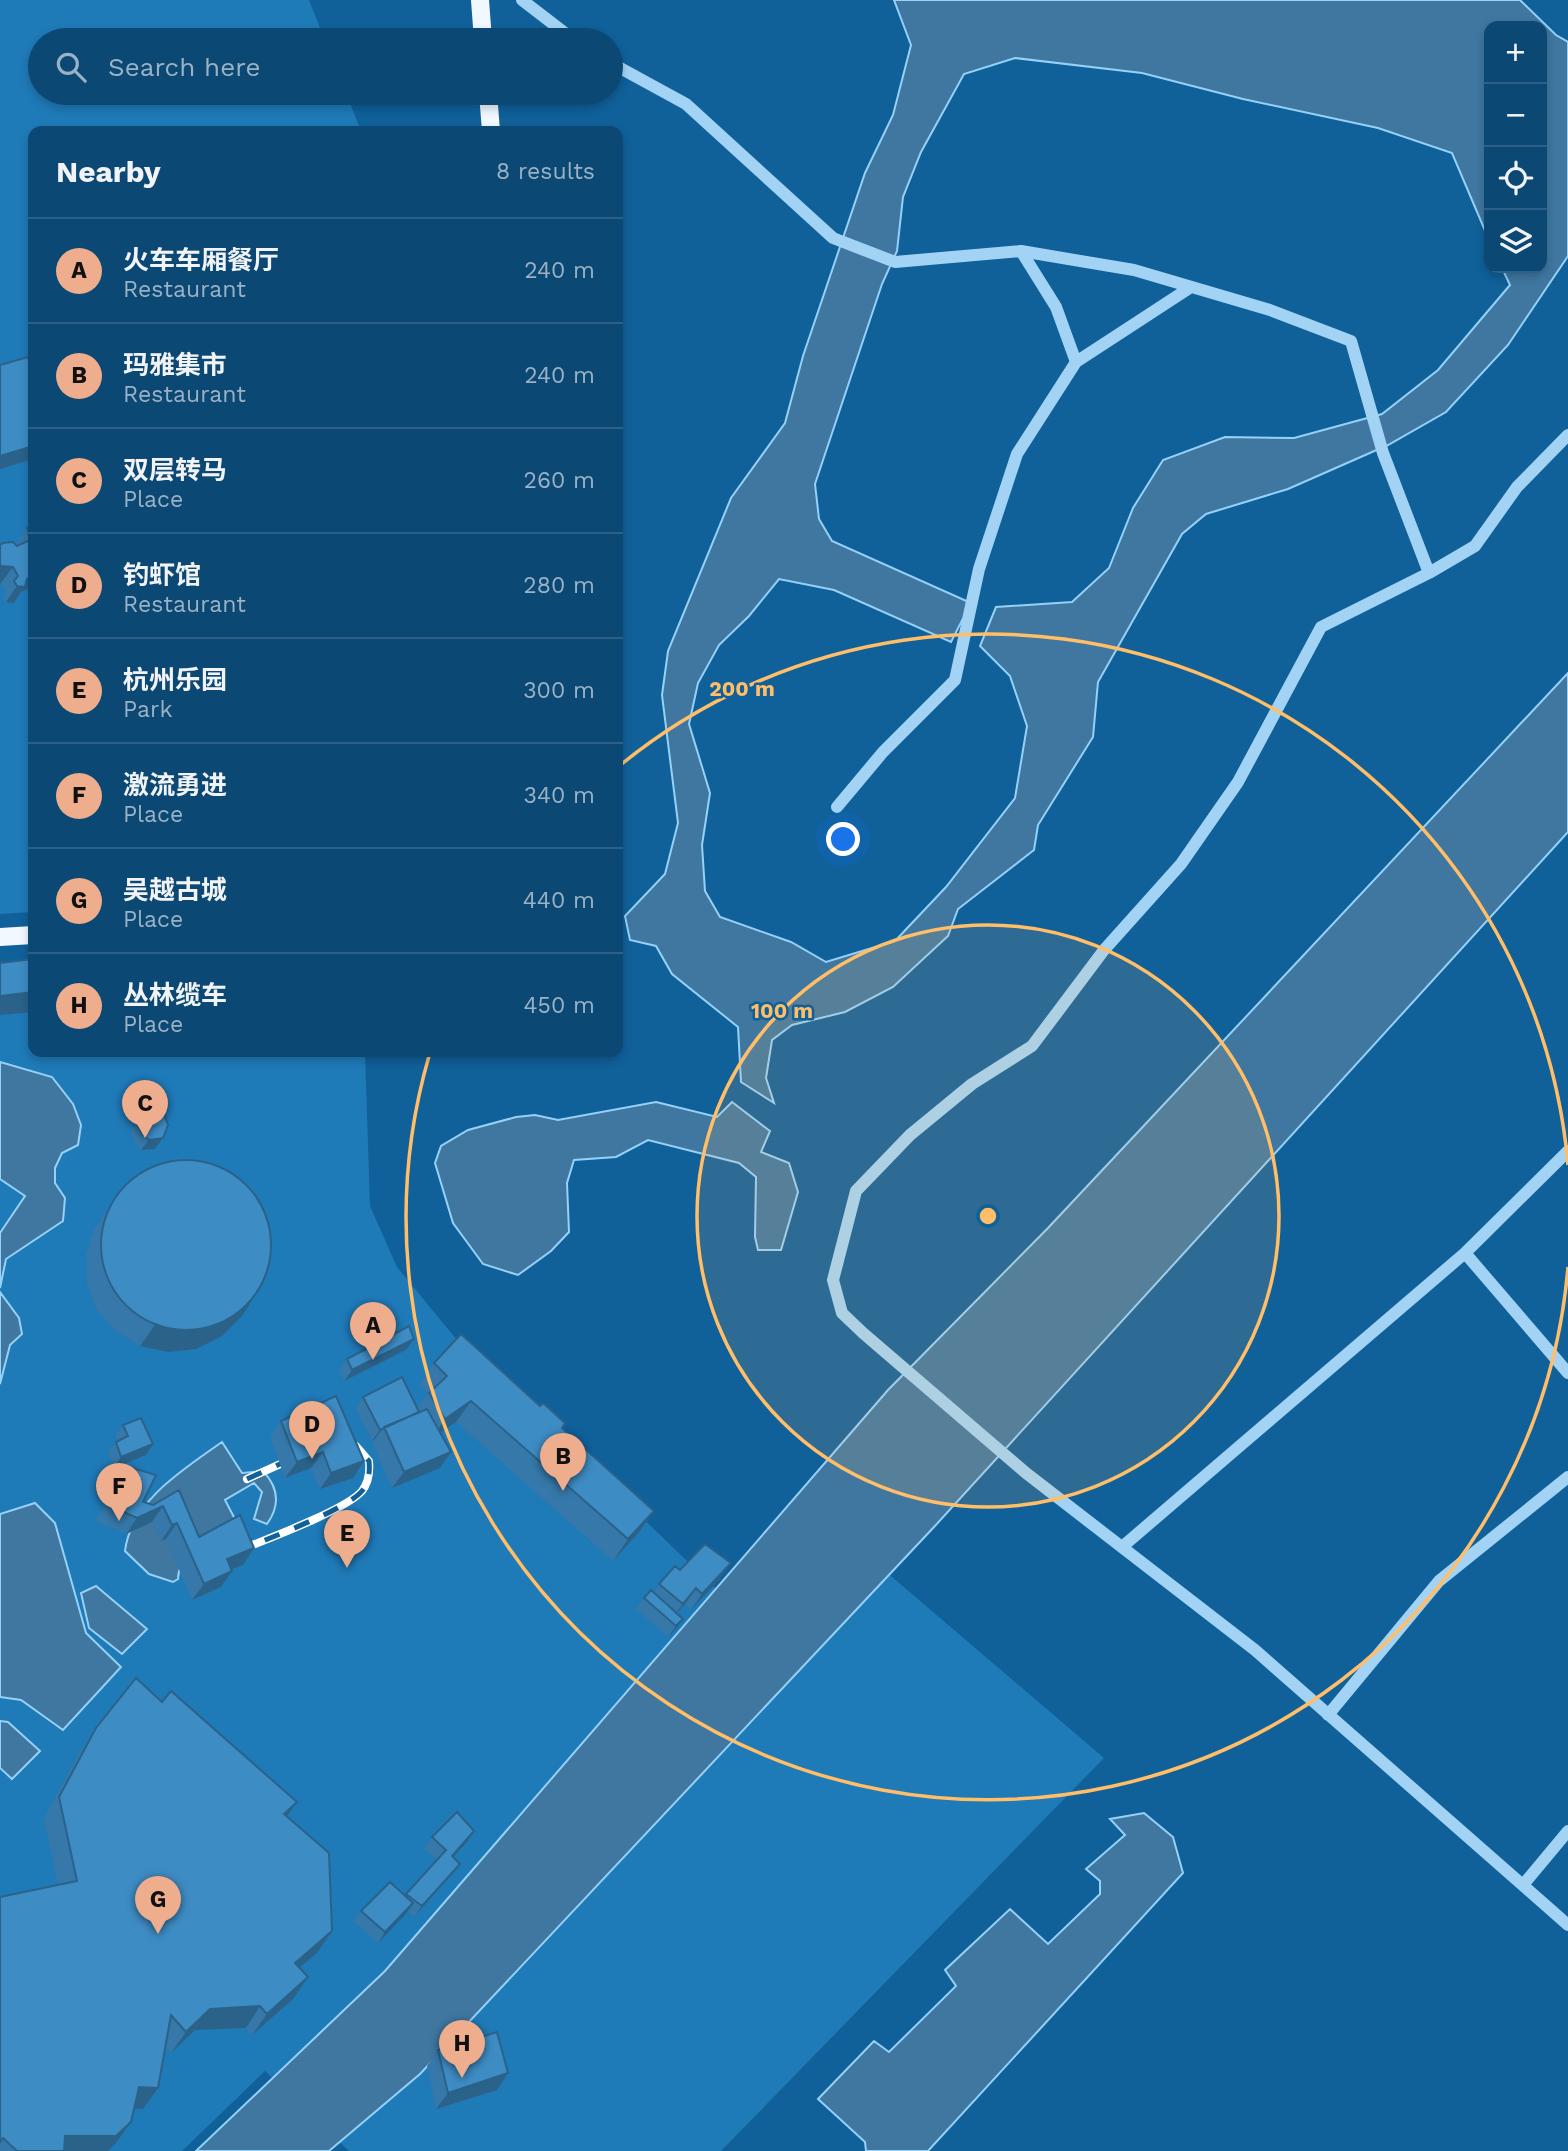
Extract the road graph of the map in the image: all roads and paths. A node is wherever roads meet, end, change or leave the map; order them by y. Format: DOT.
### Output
graph roads {
  1 [pos="480,0"];
  2 [pos="523,0"];
  3 [pos="482,28"];
  4 [pos="559,28"];
  5 [pos="623,70"];
  6 [pos="489,105"];
  7 [pos="491,126"];
  8 [pos="1021,251"];
  9 [pos="1191,287"];
  10 [pos="1076,362"];
  11 [pos="1568,435"];
  12 [pos="1430,573"];
  13 [pos="837,807"];
  14 [pos="28,935"];
  15 [pos="0,937"];
  16 [pos="1568,1151"];
  17 [pos="1465,1253"];
  18 [pos="1568,1373"];
  19 [pos="1568,1476"];
  20 [pos="1122,1547"];
  21 [pos="1328,1715"];
  22 [pos="1568,1831"];
  23 [pos="1523,1885"];
  24 [pos="1568,1925"];
  1 -- 3 [label="main road"];
  2 -- 4 [label="street"];
  5 -- 8 [label="street"];
  6 -- 7 [label="main road"];
  8 -- 9 [label="street"];
  8 -- 10 [label="street"];
  9 -- 10 [label="street"];
  9 -- 12 [label="street"];
  10 -- 13 [label="street"];
  11 -- 12 [label="street"];
  12 -- 20 [label="street"];
  14 -- 15 [label="main road"];
  16 -- 17 [label="street"];
  17 -- 18 [label="street"];
  17 -- 20 [label="street"];
  19 -- 21 [label="street"];
  20 -- 21 [label="street"];
  21 -- 23 [label="street"];
  22 -- 23 [label="street"];
  23 -- 24 [label="street"];
}
